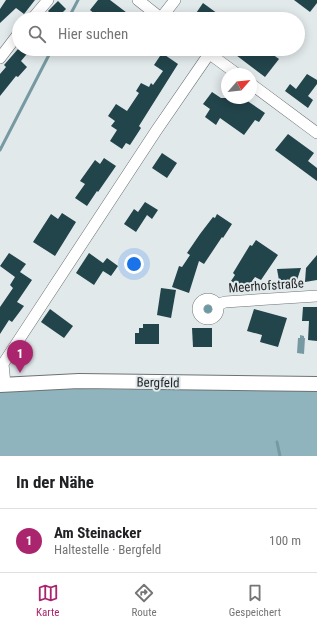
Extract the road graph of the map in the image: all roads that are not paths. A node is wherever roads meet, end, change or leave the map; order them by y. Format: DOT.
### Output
graph roads {
  1 [pos="48,0"];
  2 [pos="138,0"];
  3 [pos="175,0"];
  4 [pos="38,12"];
  5 [pos="154,12"];
  6 [pos="166,12"];
  7 [pos="12,42"];
  8 [pos="203,56"];
  9 [pos="213,56"];
  10 [pos="0,58"];
  11 [pos="229,68"];
  12 [pos="257,88"];
  13 [pos="317,133"];
  14 [pos="317,296"];
  15 [pos="217,305"];
  16 [pos="317,384"];
  17 [pos="3,385"];
  1 -- 4 [label="street"];
  2 -- 5 [label="street"];
  3 -- 6 [label="street"];
  7 -- 10 [label="street"];
  8 -- 17 [label="street"];
  9 -- 11 [label="street"];
  12 -- 13 [label="street"];
  14 -- 15 [label="street, Meerhofstraße"];
  16 -- 17 [label="street, Bergfeld"];
}
